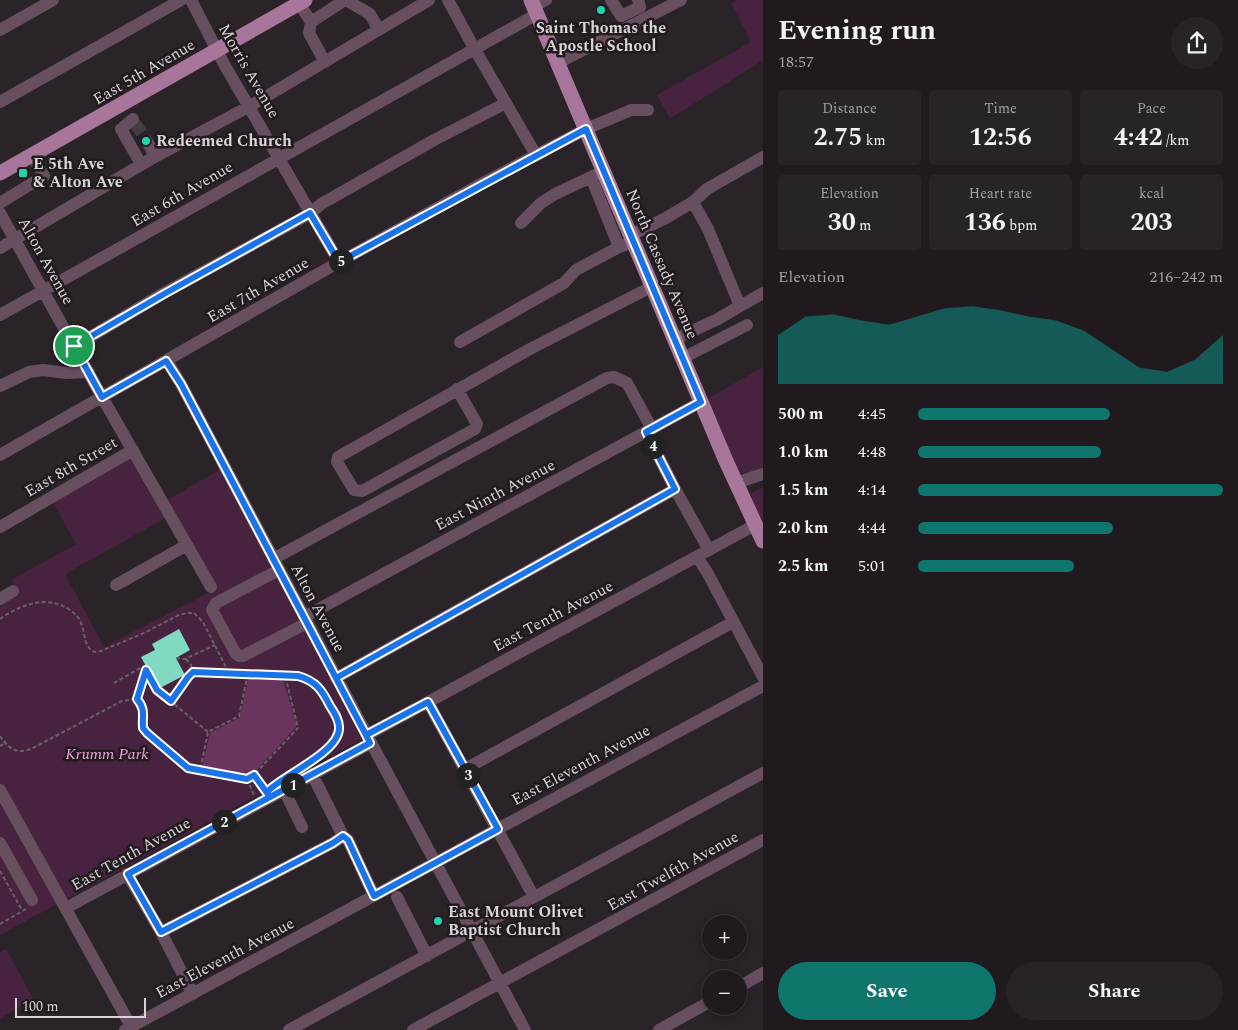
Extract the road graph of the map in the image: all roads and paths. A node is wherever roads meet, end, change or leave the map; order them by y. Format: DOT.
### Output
graph roads {
  1 [pos="53,0"];
  2 [pos="181,0"];
  3 [pos="190,0"];
  4 [pos="346,0"];
  5 [pos="429,0"];
  6 [pos="448,0"];
  7 [pos="611,0"];
  8 [pos="681,0"];
  9 [pos="302,2"];
  10 [pos="537,5"];
  11 [pos="635,11"];
  12 [pos="311,22"];
  13 [pos="0,30"];
  14 [pos="379,30"];
  15 [pos="474,48"];
  16 [pos="217,50"];
  17 [pos="325,62"];
  18 [pos="558,63"];
  19 [pos="0,102"];
  20 [pos="124,103"];
  21 [pos="506,103"];
  22 [pos="250,106"];
  23 [pos="648,110"];
  24 [pos="586,129"];
  25 [pos="148,143"];
  26 [pos="32,155"];
  27 [pos="536,155"];
  28 [pos="137,157"];
  29 [pos="155,157"];
  30 [pos="279,157"];
  31 [pos="763,157"];
  32 [pos="0,173"];
  33 [pos="598,174"];
  34 [pos="693,202"];
  35 [pos="0,203"];
  36 [pos="0,213"];
  37 [pos="310,213"];
  38 [pos="521,223"];
  39 [pos="632,238"];
  40 [pos="15,240"];
  41 [pos="619,247"];
  42 [pos="0,248"];
  43 [pos="339,262"];
  44 [pos="652,286"];
  45 [pos="44,290"];
  46 [pos="763,294"];
  47 [pos="740,306"];
  48 [pos="0,315"];
  49 [pos="747,326"];
  50 [pos="675,339"];
  51 [pos="460,342"];
  52 [pos="74,346"];
  53 [pos="683,358"];
  54 [pos="166,361"];
  55 [pos="89,372"];
  56 [pos="0,386"];
  57 [pos="457,389"];
  58 [pos="102,397"];
  59 [pos="701,402"];
  60 [pos="649,430"];
  61 [pos="133,450"];
  62 [pos="0,455"];
  63 [pos="763,474"];
  64 [pos="736,483"];
  65 [pos="675,489"];
  66 [pos="755,526"];
  67 [pos="0,527"];
  68 [pos="763,541"];
  69 [pos="187,545"];
  70 [pos="709,550"];
  71 [pos="697,557"];
  72 [pos="276,565"];
  73 [pos="116,585"];
  74 [pos="210,587"];
  75 [pos="13,591"];
  76 [pos="0,598"];
  77 [pos="0,620"];
  78 [pos="305,620"];
  79 [pos="733,622"];
  80 [pos="215,645"];
  81 [pos="176,658"];
  82 [pos="185,659"];
  83 [pos="146,670"];
  84 [pos="193,672"];
  85 [pos="230,672"];
  86 [pos="248,674"];
  87 [pos="285,675"];
  88 [pos="763,677"];
  89 [pos="336,678"];
  90 [pos="114,683"];
  91 [pos="763,686"];
  92 [pos="137,699"];
  93 [pos="171,701"];
  94 [pos="428,702"];
  95 [pos="208,732"];
  96 [pos="0,736"];
  97 [pos="368,739"];
  98 [pos="5,743"];
  99 [pos="0,746"];
  100 [pos="465,769"];
  101 [pos="200,771"];
  102 [pos="306,772"];
  103 [pos="763,773"];
  104 [pos="254,775"];
  105 [pos="247,779"];
  106 [pos="0,790"];
  107 [pos="284,790"];
  108 [pos="270,797"];
  109 [pos="258,804"];
  110 [pos="302,827"];
  111 [pos="498,829"];
  112 [pos="343,836"];
  113 [pos="763,840"];
  114 [pos="0,843"];
  115 [pos="436,863"];
  116 [pos="0,871"];
  117 [pos="128,874"];
  118 [pos="374,896"];
  119 [pos="397,896"];
  120 [pos="534,897"];
  121 [pos="32,900"];
  122 [pos="66,908"];
  123 [pos="22,911"];
  124 [pos="472,931"];
  125 [pos="161,932"];
  126 [pos="427,956"];
  127 [pos="763,973"];
  128 [pos="747,982"];
  129 [pos="500,983"];
  130 [pos="193,994"];
  131 [pos="702,1007"];
  132 [pos="130,1029"];
  133 [pos="289,1030"];
  134 [pos="413,1030"];
  135 [pos="525,1030"];
  136 [pos="659,1030"];
  1 -- 13 [label="street"];
  2 -- 19 [label="street"];
  3 -- 16 [label="street, Morris Avenue"];
  4 -- 12 [label="street"];
  4 -- 14 [label="street"];
  5 -- 14 [label="street"];
  6 -- 15 [label="street"];
  7 -- 11 [label="street"];
  8 -- 11 [label="street"];
  9 -- 12 [label="street"];
  9 -- 16 [label="main road, East 5th Avenue"];
  10 -- 15 [label="street, East 6th Avenue"];
  10 -- 18 [label="main road, North Cassady Avenue"];
  11 -- 18 [label="street"];
  12 -- 17 [label="street"];
  14 -- 17 [label="street"];
  15 -- 21 [label="street"];
  15 -- 30 [label="street, East 6th Avenue"];
  16 -- 20 [label="main road, East 5th Avenue"];
  16 -- 22 [label="street, Morris Avenue"];
  17 -- 22 [label="street"];
  18 -- 24 [label="main road, North Cassady Avenue"];
  20 -- 26 [label="main road, East 5th Avenue"];
  20 -- 28 [label="street"];
  21 -- 27 [label="street"];
  21 -- 37 [label="street"];
  22 -- 29 [label="street"];
  22 -- 30 [label="street, Morris Avenue"];
  23 -- 24 [label="street, East 7th Avenue"];
  24 -- 27 [label="street, East 7th Avenue"];
  24 -- 33 [label="main road, North Cassady Avenue"];
  25 -- 29 [label="street"];
  26 -- 32 [label="main road, East 5th Avenue"];
  26 -- 35 [label="street"];
  27 -- 43 [label="street, East 7th Avenue"];
  29 -- 40 [label="street"];
  30 -- 37 [label="street, Morris Avenue"];
  30 -- 45 [label="street, East 6th Avenue"];
  31 -- 34 [label="street"];
  33 -- 38 [label="street"];
  33 -- 39 [label="main road, North Cassady Avenue"];
  33 -- 41 [label="street"];
  34 -- 39 [label="street"];
  34 -- 47 [label="street"];
  36 -- 40 [label="street, Alton Avenue"];
  37 -- 43 [label="street, Morris Avenue"];
  37 -- 52 [label="street"];
  39 -- 41 [label="street"];
  39 -- 44 [label="main road, North Cassady Avenue"];
  40 -- 42 [label="street"];
  40 -- 45 [label="street, Alton Avenue"];
  41 -- 51 [label="street"];
  43 -- 54 [label="street, East 7th Avenue"];
  44 -- 50 [label="main road, North Cassady Avenue"];
  44 -- 57 [label="street"];
  45 -- 48 [label="street, East 6th Avenue"];
  45 -- 52 [label="street, Alton Avenue"];
  46 -- 47 [label="street"];
  47 -- 50 [label="street"];
  49 -- 53 [label="street"];
  50 -- 53 [label="main road, North Cassady Avenue"];
  52 -- 55 [label="street, Alton Avenue"];
  53 -- 59 [label="main road, North Cassady Avenue"];
  54 -- 58 [label="street, East 7th Avenue"];
  54 -- 72 [label="street, Alton Avenue"];
  55 -- 56 [label="street"];
  55 -- 58 [label="street, Alton Avenue"];
  57 -- 57 [label="street"];
  58 -- 61 [label="street, Alton Avenue"];
  58 -- 62 [label="street, East 7th Avenue"];
  59 -- 60 [label="street, East Ninth Avenue"];
  59 -- 64 [label="main road, North Cassady Avenue"];
  60 -- 65 [label="street"];
  60 -- 72 [label="street"];
  60 -- 78 [label="street, East Ninth Avenue"];
  61 -- 67 [label="street, East 8th Street"];
  61 -- 69 [label="street, Alton Avenue"];
  63 -- 64 [label="street"];
  64 -- 66 [label="main road, North Cassady Avenue"];
  65 -- 70 [label="street"];
  65 -- 89 [label="street"];
  66 -- 68 [label="main road, North Cassady Avenue"];
  66 -- 70 [label="street, East Tenth Avenue"];
  69 -- 73 [label="street"];
  69 -- 74 [label="street, Alton Avenue"];
  70 -- 71 [label="street, East Tenth Avenue"];
  71 -- 79 [label="street"];
  71 -- 94 [label="street, East Tenth Avenue"];
  72 -- 78 [label="street, Alton Avenue"];
  72 -- 78 [label="street, East Ninth Avenue"];
  75 -- 76 [label="street"];
  77 -- 80 [label="path"];
  78 -- 89 [label="street, Alton Avenue"];
  79 -- 88 [label="street"];
  79 -- 100 [label="street"];
  80 -- 82 [label="path"];
  80 -- 85 [label="path"];
  81 -- 82 [label="path"];
  82 -- 84 [label="path"];
  83 -- 90 [label="path"];
  83 -- 92 [label="path"];
  83 -- 93 [label="path"];
  84 -- 85 [label="path"];
  84 -- 93 [label="path"];
  85 -- 86 [label="path"];
  86 -- 87 [label="path"];
  86 -- 95 [label="path"];
  87 -- 102 [label="path"];
  87 -- 104 [label="path"];
  89 -- 97 [label="street, Alton Avenue"];
  91 -- 111 [label="street, East Eleventh Avenue"];
  92 -- 98 [label="path"];
  92 -- 101 [label="path"];
  93 -- 95 [label="path"];
  94 -- 97 [label="street, East Tenth Avenue"];
  94 -- 100 [label="street"];
  95 -- 101 [label="path"];
  96 -- 98 [label="path"];
  97 -- 102 [label="street, East Tenth Avenue"];
  97 -- 115 [label="street, Alton Avenue"];
  98 -- 99 [label="path"];
  100 -- 111 [label="street"];
  101 -- 105 [label="path"];
  102 -- 107 [label="street, East Tenth Avenue"];
  102 -- 112 [label="street"];
  103 -- 120 [label="street"];
  104 -- 105 [label="path"];
  104 -- 108 [label="path"];
  105 -- 109 [label="path"];
  106 -- 122 [label="street"];
  107 -- 108 [label="street, East Tenth Avenue"];
  107 -- 110 [label="street"];
  108 -- 109 [label="street, East Tenth Avenue"];
  109 -- 117 [label="street, East Tenth Avenue"];
  111 -- 115 [label="street, East Eleventh Avenue"];
  111 -- 120 [label="street"];
  112 -- 118 [label="street"];
  112 -- 125 [label="street"];
  113 -- 129 [label="street, East Twelfth Avenue"];
  114 -- 121 [label="street"];
  115 -- 118 [label="street, East Eleventh Avenue"];
  115 -- 124 [label="street, Alton Avenue"];
  116 -- 123 [label="path"];
  117 -- 122 [label="street, East Tenth Avenue"];
  117 -- 125 [label="street"];
  118 -- 130 [label="street, East Eleventh Avenue"];
  119 -- 126 [label="street"];
  120 -- 124 [label="street"];
  122 -- 132 [label="street"];
  124 -- 126 [label="street"];
  124 -- 129 [label="street, Alton Avenue"];
  125 -- 130 [label="street"];
  126 -- 133 [label="street"];
  127 -- 128 [label="street"];
  129 -- 134 [label="street, East Twelfth Avenue"];
  129 -- 135 [label="street, Alton Avenue"];
  130 -- 132 [label="street, East Eleventh Avenue"];
  131 -- 136 [label="street"];
}
